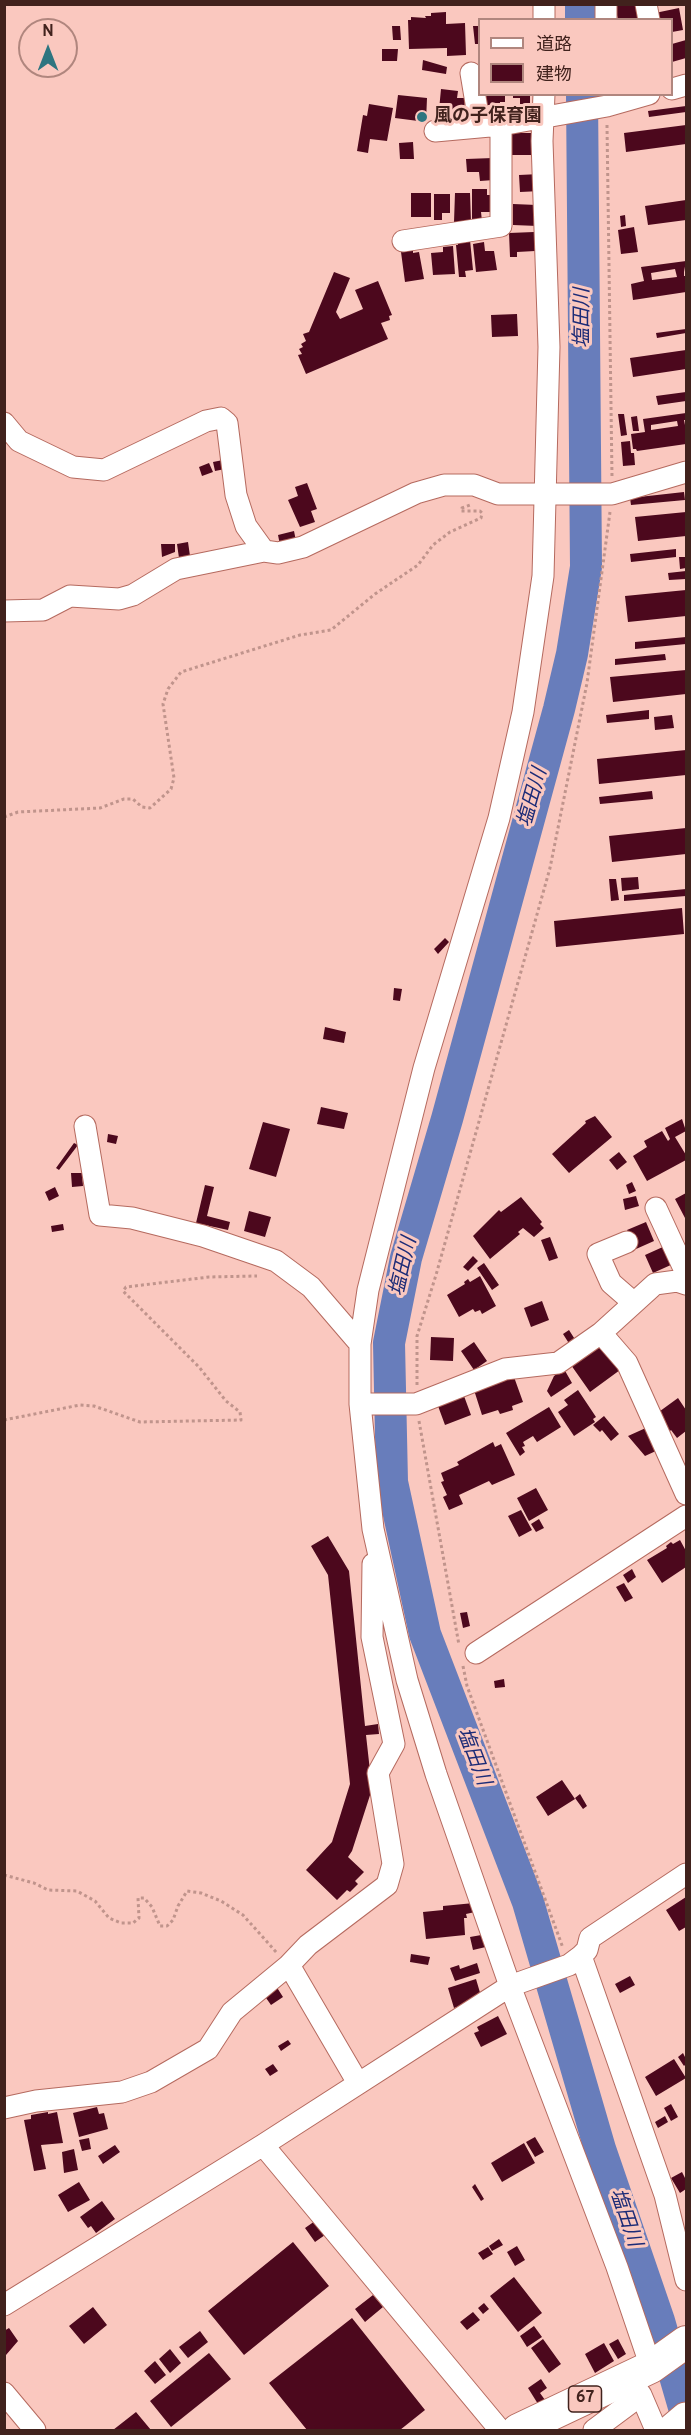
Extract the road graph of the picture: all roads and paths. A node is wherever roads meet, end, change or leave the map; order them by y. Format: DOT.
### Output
graph roads {
  1 [pos="471,73"];
  2 [pos="478,92"];
  3 [pos="480,96"];
  4 [pos="544,96"];
  5 [pos="635,96"];
  6 [pos="607,100"];
  7 [pos="543,117"];
  8 [pos="491,126"];
  9 [pos="435,131"];
  10 [pos="403,241"];
  11 [pos="4,423"];
  12 [pos="687,472"];
  13 [pos="552,494"];
  14 [pos="612,494"];
  15 [pos="479,502"];
  16 [pos="264,550"];
  17 [pos="4,611"];
  18 [pos="4,816"];
  19 [pos="85,1126"];
  20 [pos="656,1208"];
  21 [pos="627,1242"];
  22 [pos="687,1273"];
  23 [pos="267,1276"];
  24 [pos="687,1284"];
  25 [pos="634,1303"];
  26 [pos="601,1333"];
  27 [pos="360,1344"];
  28 [pos="365,1404"];
  29 [pos="416,1404"];
  30 [pos="4,1420"];
  31 [pos="687,1494"];
  32 [pos="687,1516"];
  33 [pos="373,1529"];
  34 [pos="465,1651"];
  35 [pos="687,1874"];
  36 [pos="4,1875"];
  37 [pos="575,1960"];
  38 [pos="289,1965"];
  39 [pos="512,1985"];
  40 [pos="358,2083"];
  41 [pos="4,2108"];
  42 [pos="263,2145"];
  43 [pos="687,2280"];
  44 [pos="4,2305"];
  45 [pos="687,2342"];
  46 [pos="640,2380"];
  47 [pos="4,2393"];
  48 [pos="687,2420"];
  49 [pos="35,2430"];
  50 [pos="500,2430"];
  51 [pos="518,2430"];
  52 [pos="594,2430"];
  53 [pos="656,2430"];
  54 [pos="673,2430"];
  1 -- 2 [label="street"];
  3 -- 8 [label="street"];
  4 -- 7 [label="street"];
  5 -- 6 [label="street"];
  6 -- 7 [label="street"];
  6 -- 14 [label="path"];
  7 -- 8 [label="street"];
  7 -- 13 [label="street"];
  8 -- 9 [label="street"];
  8 -- 10 [label="street"];
  11 -- 16 [label="street"];
  12 -- 14 [label="street"];
  13 -- 14 [label="street"];
  13 -- 16 [label="street"];
  13 -- 27 [label="street"];
  14 -- 29 [label="path"];
  15 -- 18 [label="path"];
  16 -- 17 [label="street"];
  19 -- 27 [label="street"];
  20 -- 22 [label="street"];
  21 -- 25 [label="street"];
  23 -- 30 [label="path"];
  24 -- 25 [label="street"];
  25 -- 26 [label="street"];
  26 -- 29 [label="street"];
  26 -- 31 [label="street"];
  27 -- 28 [label="street"];
  28 -- 29 [label="street"];
  28 -- 33 [label="street"];
  29 -- 34 [label="path"];
  32 -- 34 [label="street"];
  33 -- 38 [label="street"];
  33 -- 39 [label="street"];
  34 -- 37 [label="path"];
  35 -- 37 [label="street"];
  36 -- 38 [label="path"];
  37 -- 39 [label="street"];
  37 -- 43 [label="street"];
  38 -- 40 [label="street"];
  38 -- 41 [label="street"];
  39 -- 40 [label="street"];
  39 -- 46 [label="street"];
  40 -- 42 [label="street"];
  42 -- 44 [label="street"];
  42 -- 50 [label="street"];
  45 -- 46 [label="main road, 67"];
  46 -- 51 [label="main road, 67"];
  46 -- 52 [label="street"];
  46 -- 53 [label="street"];
  47 -- 49 [label="street"];
  48 -- 54 [label="highway"];
}
